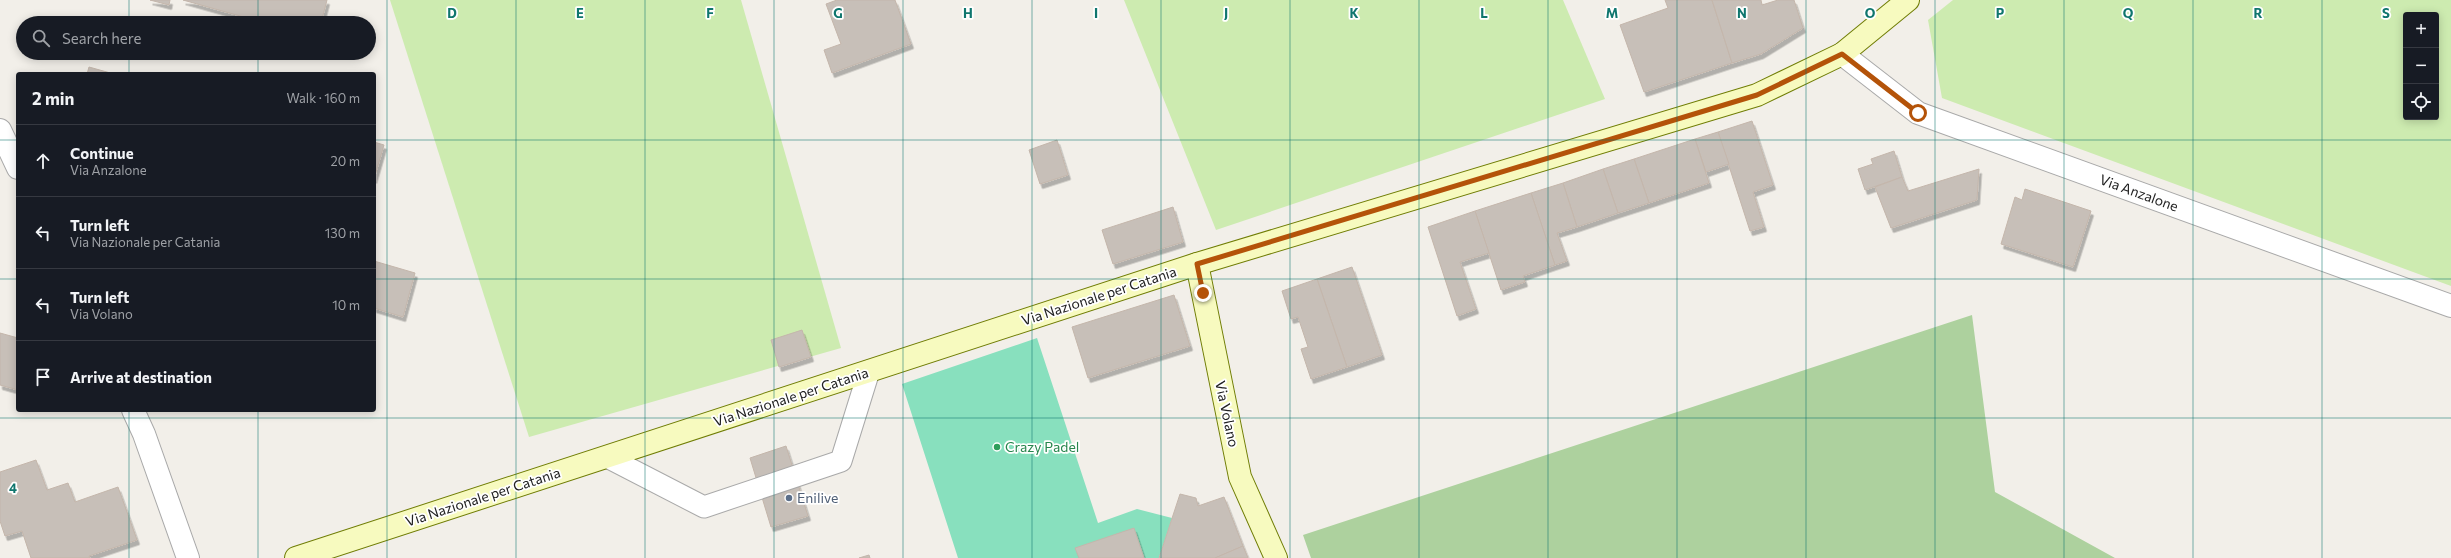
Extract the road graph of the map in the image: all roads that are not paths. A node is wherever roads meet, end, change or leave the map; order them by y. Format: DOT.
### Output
graph roads {
  1 [pos="1908,0"];
  2 [pos="1842,54"];
  3 [pos="0,130"];
  4 [pos="16,164"];
  5 [pos="1197,264"];
  6 [pos="2451,306"];
  7 [pos="869,371"];
  8 [pos="134,412"];
  9 [pos="607,457"];
  10 [pos="188,558"];
  11 [pos="296,558"];
  12 [pos="1276,558"];
  1 -- 2 [label="main road, Via Nazionale per Catania"];
  2 -- 5 [label="main road, Via Nazionale per Catania"];
  2 -- 6 [label="street, Via Anzalone"];
  3 -- 4 [label="street"];
  5 -- 7 [label="main road, Via Nazionale per Catania"];
  5 -- 12 [label="main road, Via Volano"];
  7 -- 9 [label="main road, Via Nazionale per Catania"];
  7 -- 9 [label="lane"];
  8 -- 10 [label="street"];
  9 -- 11 [label="main road, Via Nazionale per Catania"];
}
